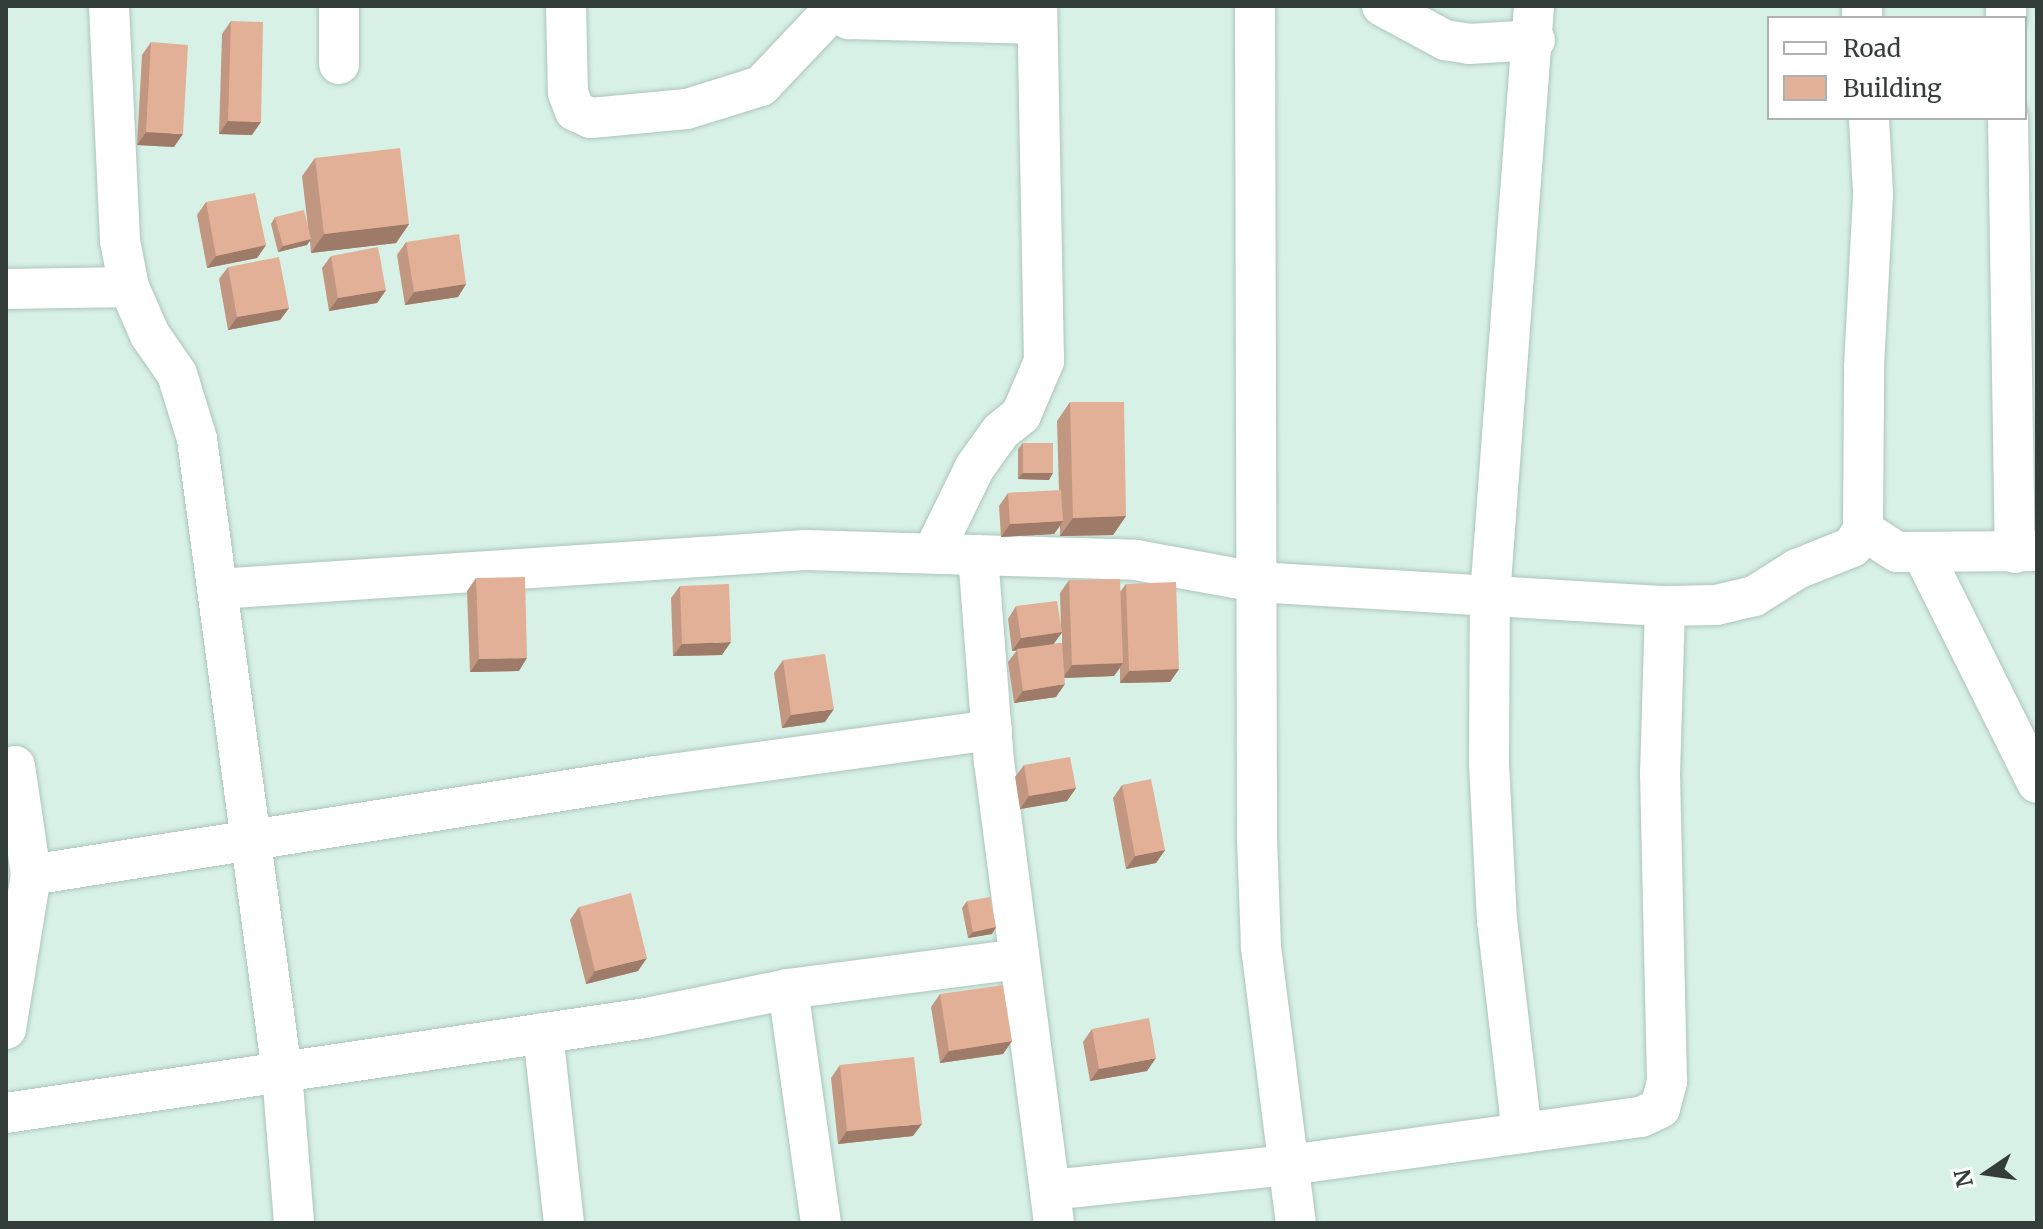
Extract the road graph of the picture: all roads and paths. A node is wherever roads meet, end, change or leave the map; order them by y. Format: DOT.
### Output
graph roads {
  1 [pos="109,6"];
  2 [pos="339,6"];
  3 [pos="566,6"];
  4 [pos="1255,6"];
  5 [pos="1382,6"];
  6 [pos="830,9"];
  7 [pos="1037,15"];
  8 [pos="1534,23"];
  9 [pos="339,64"];
  10 [pos="1869,120"];
  11 [pos="2008,120"];
  12 [pos="129,287"];
  13 [pos="6,289"];
  14 [pos="1863,530"];
  15 [pos="1922,552"];
  16 [pos="2026,552"];
  17 [pos="933,553"];
  18 [pos="978,555"];
  19 [pos="1256,582"];
  20 [pos="217,589"];
  21 [pos="1490,596"];
  22 [pos="1665,606"];
  23 [pos="992,730"];
  24 [pos="15,766"];
  25 [pos="2037,783"];
  26 [pos="251,842"];
  27 [pos="31,875"];
  28 [pos="1019,959"];
  29 [pos="788,989"];
  30 [pos="6,1029"];
  31 [pos="543,1033"];
  32 [pos="282,1073"];
  33 [pos="6,1113"];
  34 [pos="1522,1133"];
  35 [pos="1289,1165"];
  36 [pos="1052,1207"];
  37 [pos="294,1223"];
  38 [pos="564,1223"];
  39 [pos="821,1223"];
  40 [pos="1296,1223"];
  1 -- 12 [label="street"];
  2 -- 9 [label="street"];
  3 -- 6 [label="street"];
  4 -- 19 [label="street"];
  5 -- 8 [label="street"];
  6 -- 7 [label="street"];
  7 -- 17 [label="street"];
  8 -- 21 [label="street"];
  10 -- 14 [label="street"];
  11 -- 16 [label="street"];
  12 -- 13 [label="street"];
  12 -- 20 [label="street"];
  14 -- 15 [label="street"];
  14 -- 22 [label="street"];
  15 -- 16 [label="street"];
  15 -- 25 [label="street"];
  17 -- 18 [label="street"];
  17 -- 20 [label="street"];
  18 -- 19 [label="street"];
  18 -- 23 [label="street"];
  19 -- 21 [label="street"];
  19 -- 35 [label="street"];
  20 -- 26 [label="street"];
  21 -- 22 [label="street"];
  21 -- 34 [label="street"];
  22 -- 34 [label="street"];
  23 -- 26 [label="street"];
  23 -- 28 [label="street"];
  24 -- 27 [label="street"];
  26 -- 27 [label="street"];
  26 -- 32 [label="street"];
  27 -- 30 [label="street"];
  28 -- 29 [label="street"];
  28 -- 36 [label="street"];
  29 -- 31 [label="street"];
  29 -- 39 [label="street"];
  31 -- 32 [label="street"];
  31 -- 38 [label="street"];
  32 -- 33 [label="street"];
  32 -- 37 [label="street"];
  34 -- 35 [label="street"];
  35 -- 36 [label="street"];
  35 -- 40 [label="street"];
}
